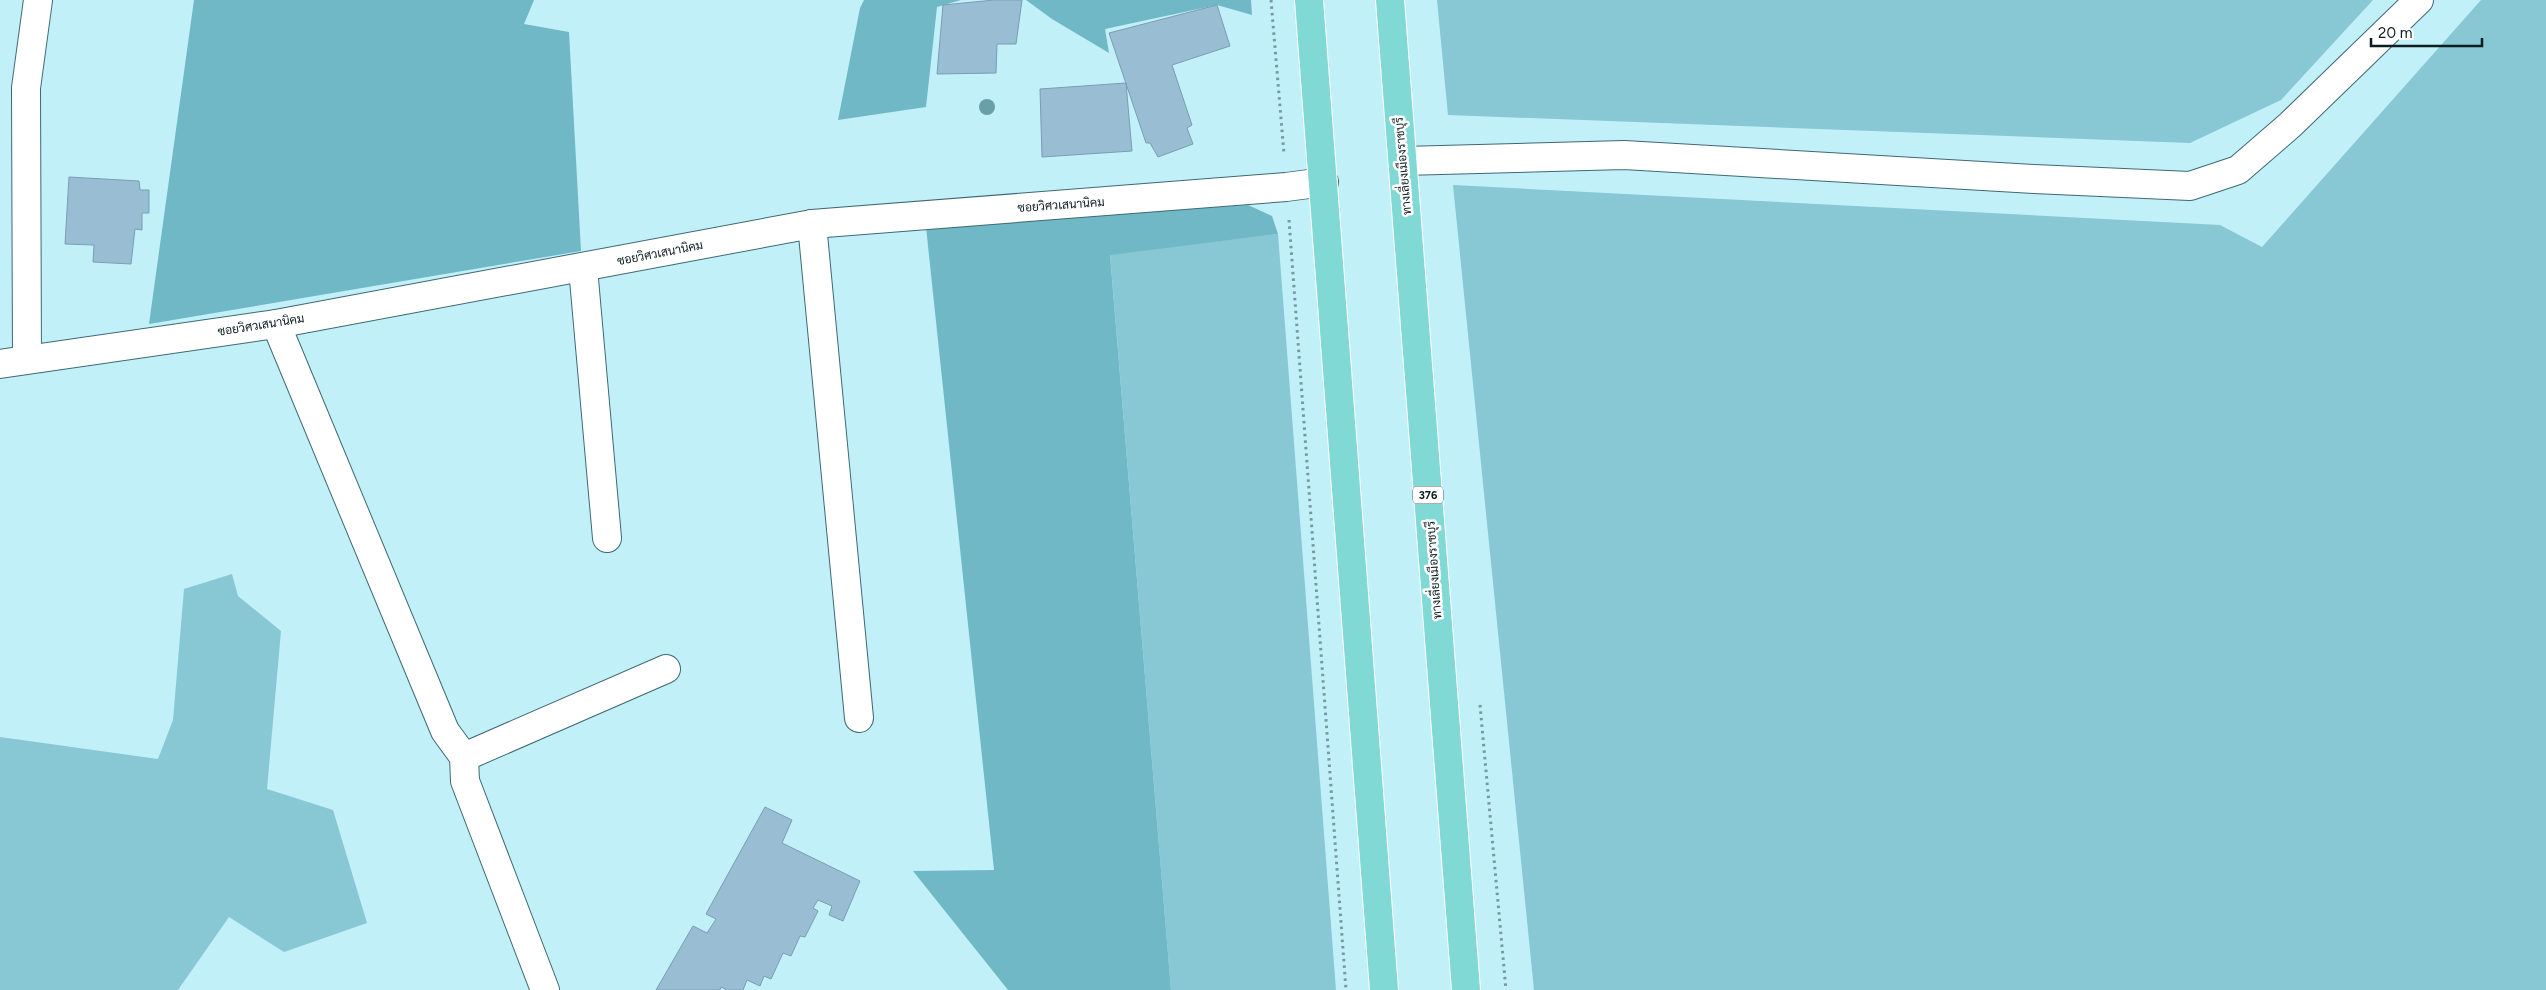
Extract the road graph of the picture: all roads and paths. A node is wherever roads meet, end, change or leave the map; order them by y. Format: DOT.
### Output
graph roads {
  1 [pos="38,0"];
  2 [pos="1272,0"];
  3 [pos="1309,0"];
  4 [pos="1390,0"];
  5 [pos="2419,0"];
  6 [pos="1284,158"];
  7 [pos="1403,160"];
  8 [pos="1324,182"];
  9 [pos="1288,210"];
  10 [pos="812,224"];
  11 [pos="583,268"];
  12 [pos="276,324"];
  13 [pos="27,359"];
  14 [pos="0,364"];
  15 [pos="607,538"];
  16 [pos="666,669"];
  17 [pos="858,718"];
  18 [pos="464,756"];
  19 [pos="545,990"];
  20 [pos="1346,990"];
  21 [pos="1384,990"];
  22 [pos="1466,990"];
  1 -- 13 [label="street"];
  2 -- 6 [label="path"];
  3 -- 8 [label="main road"];
  4 -- 7 [label="main road, ทางเลี่ยงเมืองราชบุรี / 376"];
  5 -- 7 [label="street"];
  7 -- 22 [label="main road, ทางเลี่ยงเมืองราชบุรี / 376"];
  8 -- 10 [label="street, ซอยวิศวเสนานิคม"];
  8 -- 21 [label="main road"];
  9 -- 20 [label="path"];
  10 -- 11 [label="street, ซอยวิศวเสนานิคม"];
  10 -- 17 [label="street"];
  11 -- 12 [label="street, ซอยวิศวเสนานิคม"];
  11 -- 15 [label="street"];
  12 -- 13 [label="street, ซอยวิศวเสนานิคม"];
  12 -- 18 [label="street"];
  13 -- 14 [label="street, ซอยวิศวเสนานิคม"];
  16 -- 18 [label="street"];
  18 -- 19 [label="street"];
}
